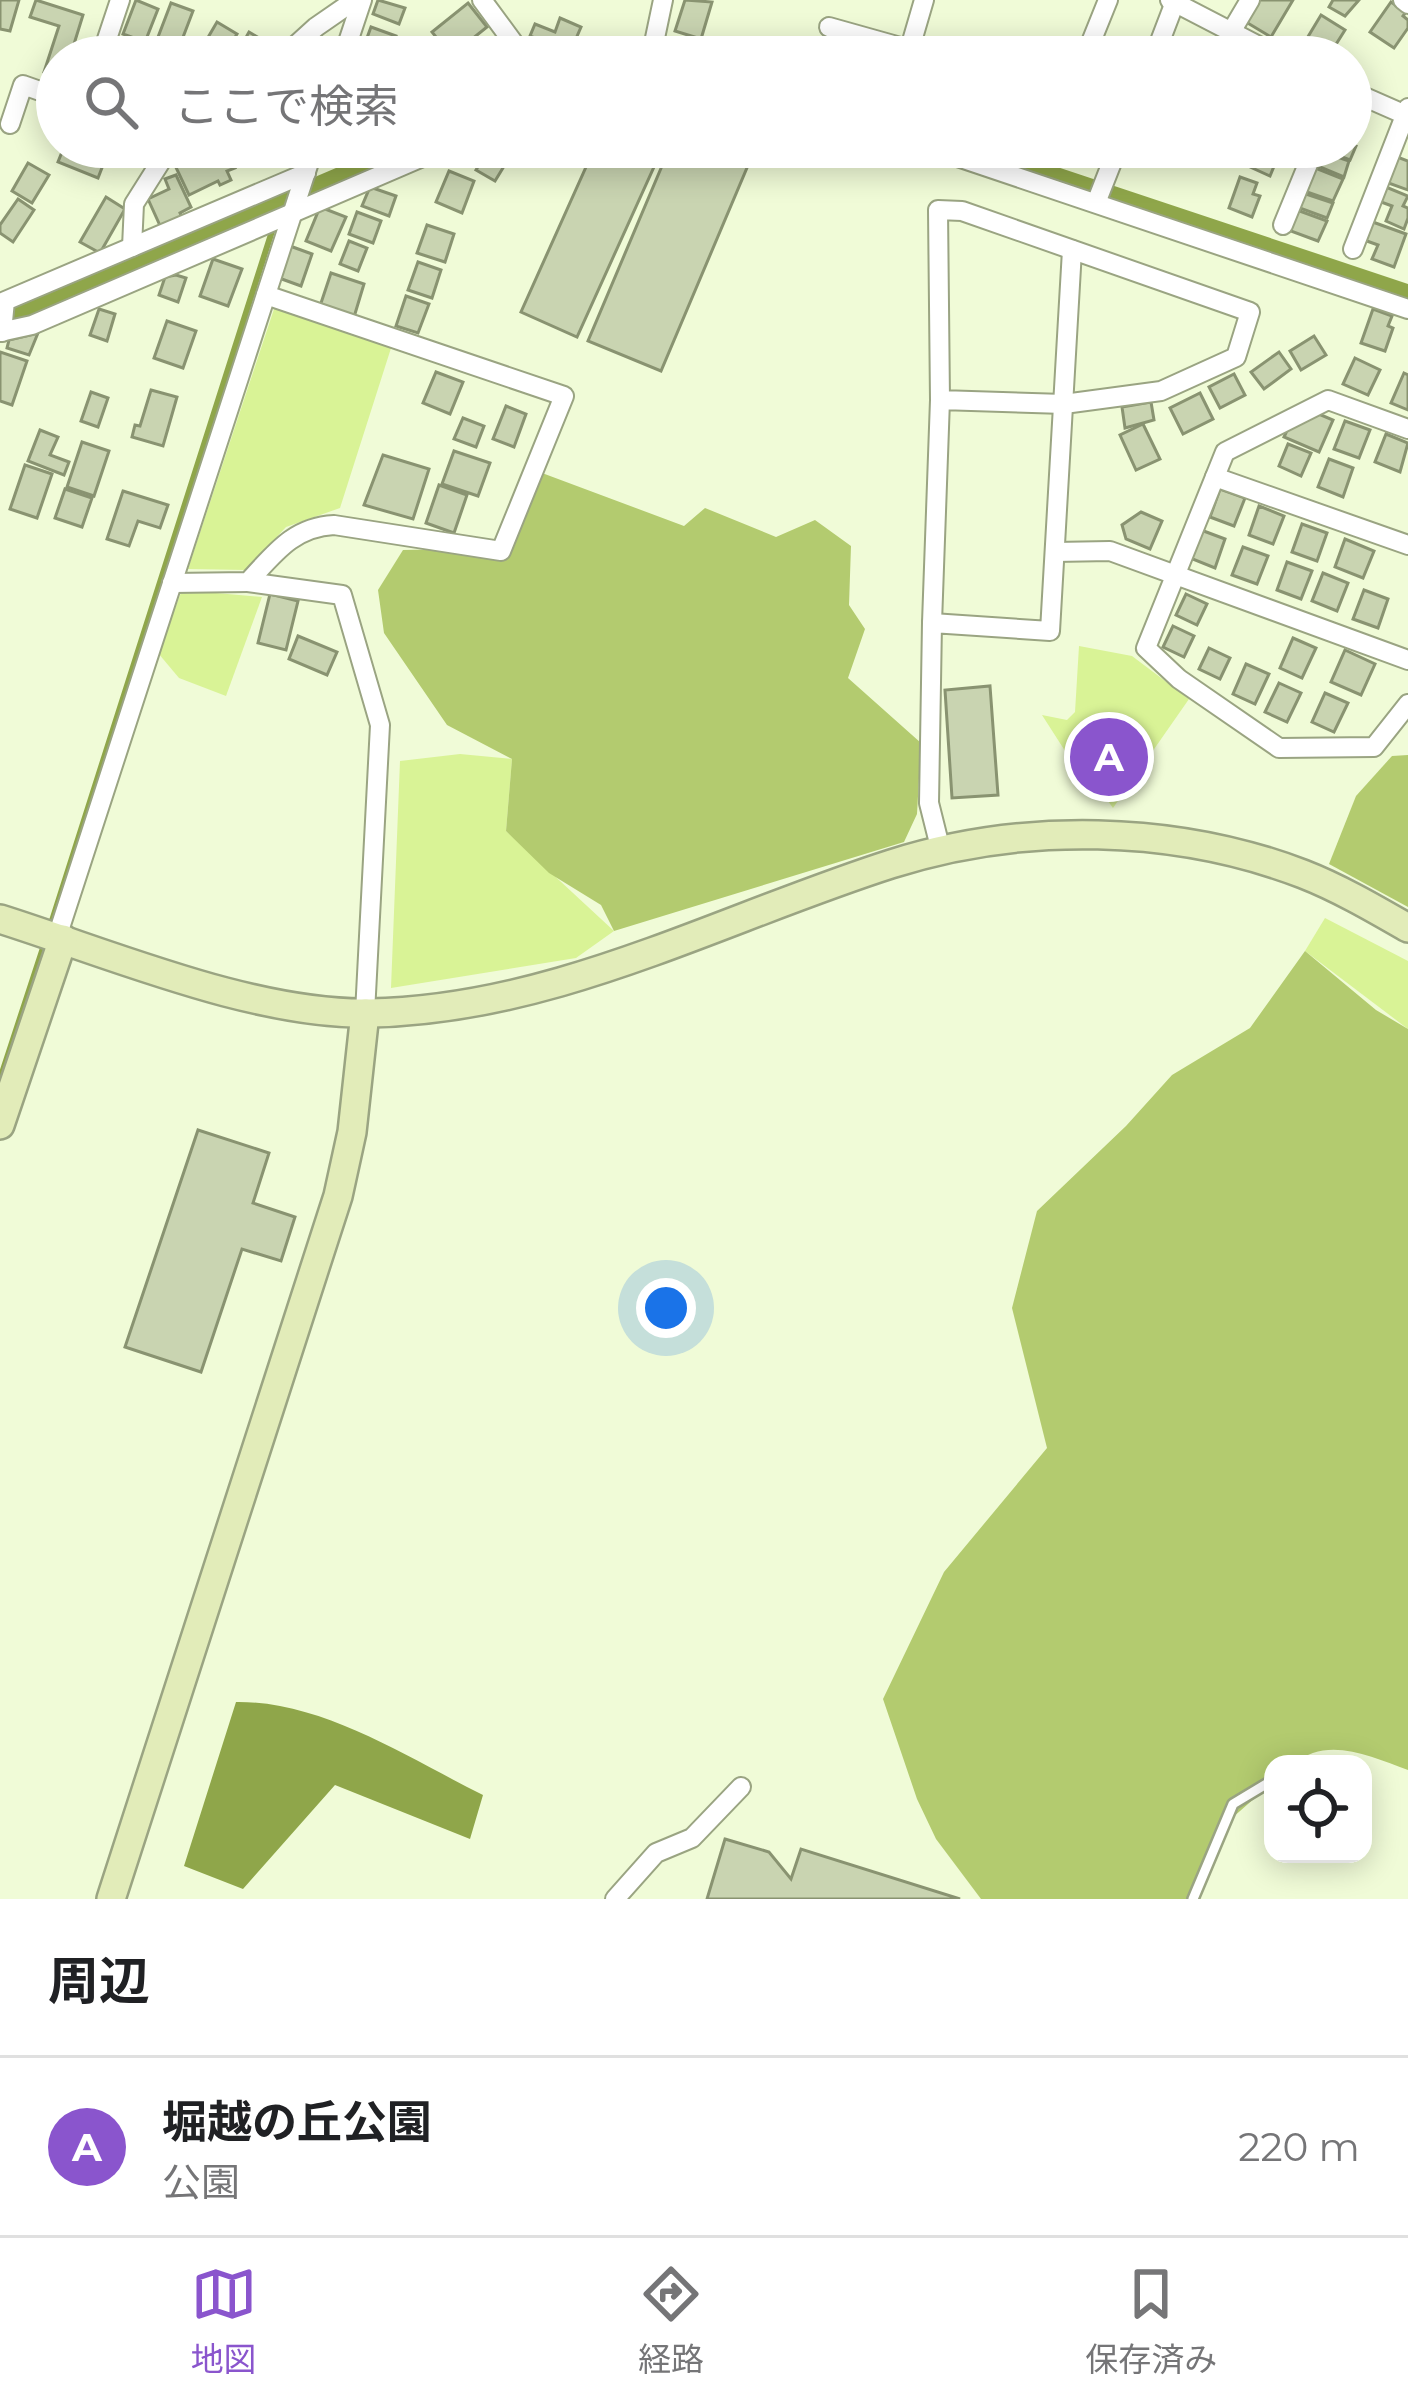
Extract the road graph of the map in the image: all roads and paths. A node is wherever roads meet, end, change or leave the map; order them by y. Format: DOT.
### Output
graph roads {
  1 [pos="120,0"];
  2 [pos="355,0"];
  3 [pos="482,0"];
  4 [pos="663,0"];
  5 [pos="923,0"];
  6 [pos="1108,0"];
  7 [pos="1250,0"];
  8 [pos="1173,1"];
  9 [pos="829,27"];
  10 [pos="1231,32"];
  11 [pos="108,36"];
  12 [pos="305,36"];
  13 [pos="347,36"];
  14 [pos="509,36"];
  15 [pos="655,36"];
  16 [pos="864,36"];
  17 [pos="913,36"];
  18 [pos="1093,36"];
  19 [pos="1161,36"];
  20 [pos="1239,36"];
  21 [pos="36,90"];
  22 [pos="1372,99"];
  23 [pos="1406,113"];
  24 [pos="10,124"];
  25 [pos="157,168"];
  26 [pos="308,168"];
  27 [pos="398,168"];
  28 [pos="991,168"];
  29 [pos="1110,168"];
  30 [pos="1306,168"];
  31 [pos="306,173"];
  32 [pos="1096,203"];
  33 [pos="292,214"];
  34 [pos="1283,225"];
  35 [pos="132,247"];
  36 [pos="1353,249"];
  37 [pos="1072,250"];
  38 [pos="266,295"];
  39 [pos="1408,309"];
  40 [pos="1,332"];
  41 [pos="940,400"];
  42 [pos="1064,404"];
  43 [pos="1408,429"];
  44 [pos="1215,477"];
  45 [pos="1408,545"];
  46 [pos="1055,552"];
  47 [pos="1174,577"];
  48 [pos="248,582"];
  49 [pos="172,583"];
  50 [pos="932,623"];
  51 [pos="1408,660"];
  52 [pos="1408,704"];
  53 [pos="940,850"];
  54 [pos="0,919"];
  55 [pos="1408,928"];
  56 [pos="60,938"];
  57 [pos="365,1013"];
  58 [pos="0,1125"];
  59 [pos="1264,1785"];
  60 [pos="741,1787"];
  61 [pos="111,1899"];
  62 [pos="615,1899"];
  63 [pos="1193,1899"];
  1 -- 11 [label="street"];
  2 -- 12 [label="street"];
  2 -- 13 [label="street"];
  3 -- 14 [label="street"];
  4 -- 15 [label="street"];
  5 -- 17 [label="street"];
  6 -- 18 [label="street"];
  7 -- 10 [label="street"];
  8 -- 10 [label="street"];
  8 -- 19 [label="street"];
  9 -- 16 [label="street"];
  10 -- 20 [label="street"];
  21 -- 24 [label="street"];
  22 -- 23 [label="street"];
  23 -- 36 [label="street"];
  25 -- 35 [label="street"];
  26 -- 31 [label="street"];
  27 -- 33 [label="street"];
  28 -- 32 [label="street"];
  29 -- 32 [label="street"];
  30 -- 34 [label="street"];
  31 -- 33 [label="street"];
  31 -- 35 [label="street"];
  32 -- 39 [label="street"];
  33 -- 38 [label="street"];
  33 -- 40 [label="street"];
  35 -- 40 [label="street"];
  37 -- 41 [label="street"];
  37 -- 42 [label="street"];
  37 -- 42 [label="street"];
  38 -- 48 [label="street"];
  38 -- 49 [label="street"];
  41 -- 42 [label="street"];
  41 -- 50 [label="street"];
  42 -- 46 [label="street"];
  43 -- 44 [label="street"];
  44 -- 45 [label="street"];
  44 -- 47 [label="street"];
  46 -- 47 [label="street"];
  46 -- 50 [label="street"];
  47 -- 51 [label="street"];
  47 -- 52 [label="street"];
  48 -- 49 [label="street"];
  48 -- 57 [label="street"];
  49 -- 56 [label="street"];
  50 -- 53 [label="street"];
  53 -- 55 [label="street"];
  53 -- 57 [label="street"];
  54 -- 56 [label="street"];
  56 -- 57 [label="street"];
  56 -- 58 [label="street"];
  57 -- 61 [label="street"];
  59 -- 63 [label="lane"];
  60 -- 62 [label="street"];
}
